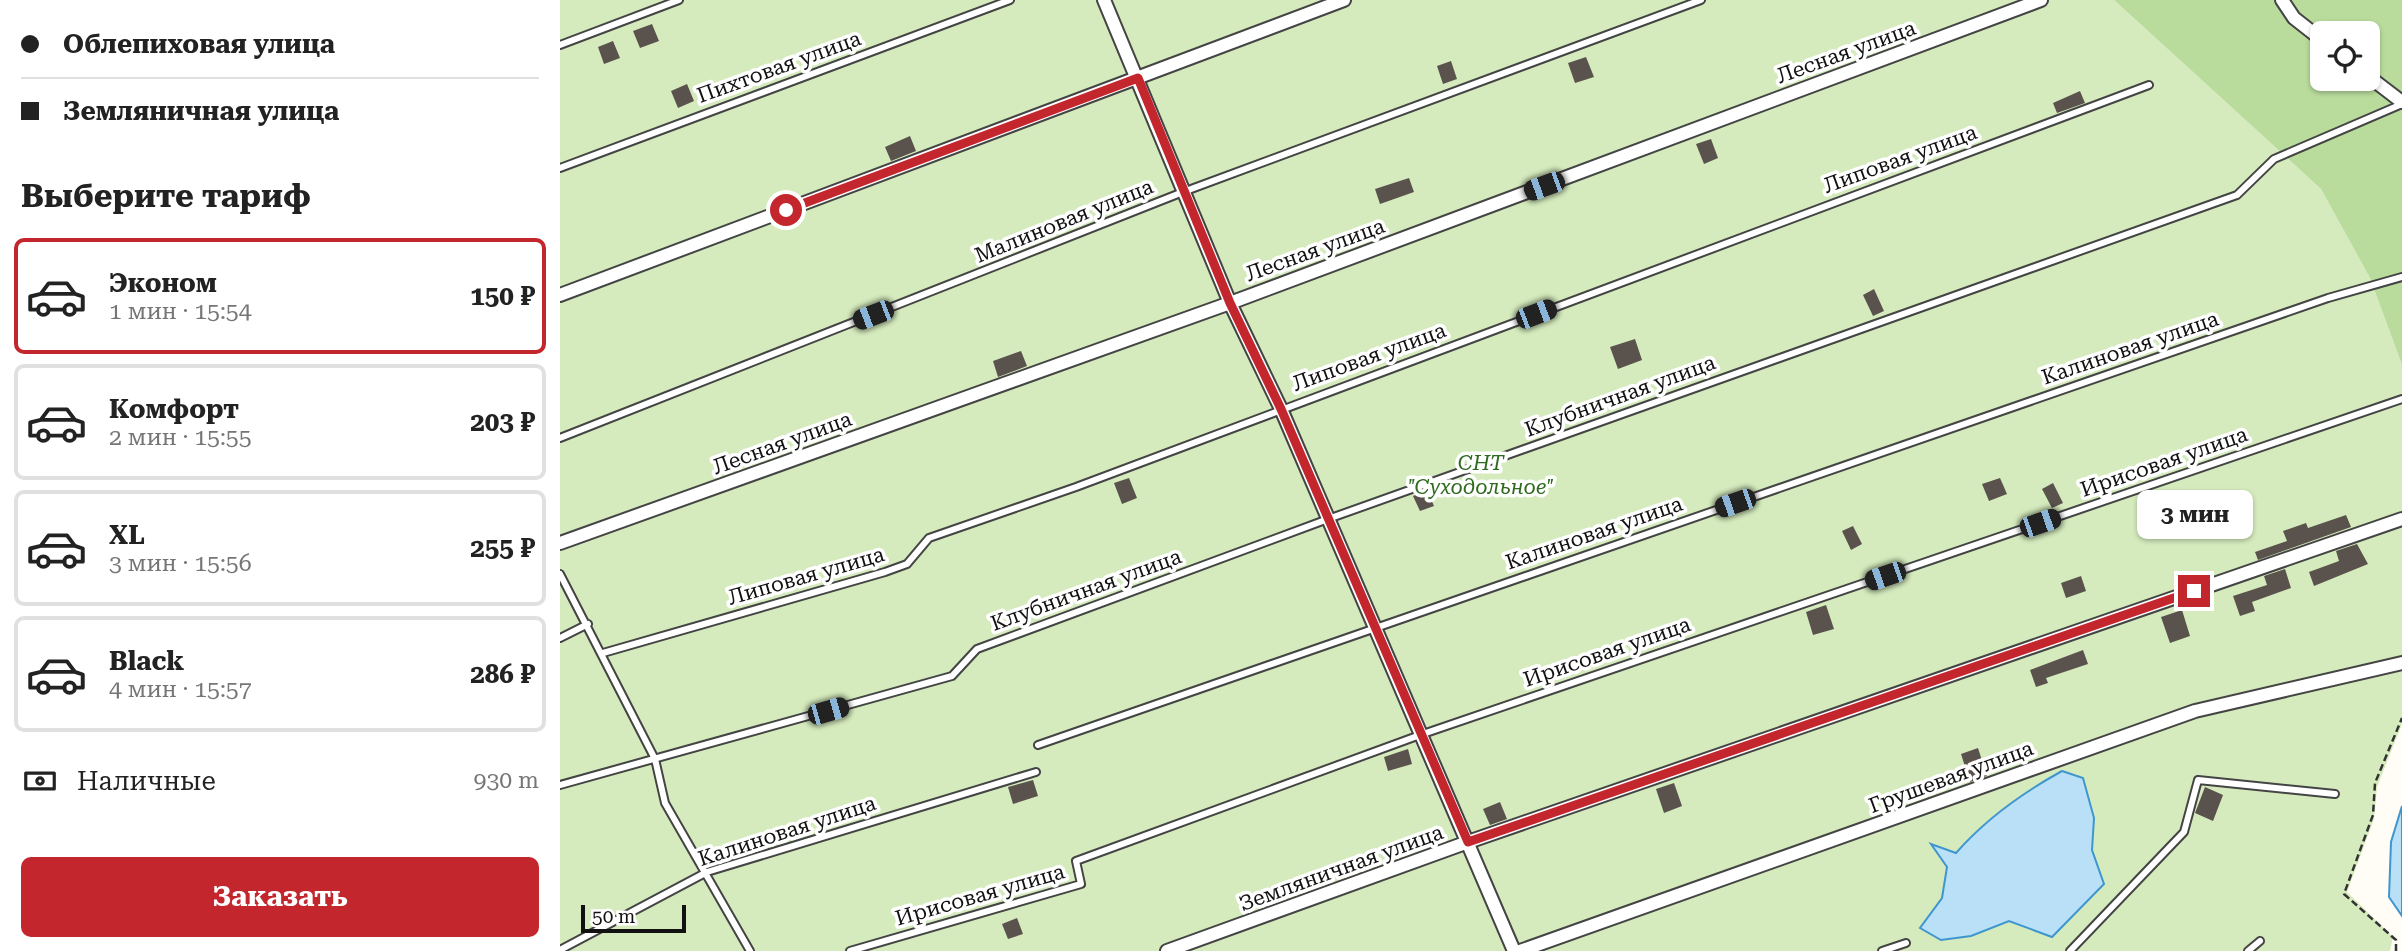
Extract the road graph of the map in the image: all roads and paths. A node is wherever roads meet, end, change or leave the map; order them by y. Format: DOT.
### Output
graph roads {
  1 [pos="679,0"];
  2 [pos="1010,0"];
  3 [pos="1104,0"];
  4 [pos="1344,0"];
  5 [pos="1701,0"];
  6 [pos="2041,0"];
  7 [pos="2281,0"];
  8 [pos="2310,31"];
  9 [pos="560,45"];
  10 [pos="1138,78"];
  11 [pos="2149,85"];
  12 [pos="2380,86"];
  13 [pos="2402,103"];
  14 [pos="560,168"];
  15 [pos="1183,192"];
  16 [pos="2402,276"];
  17 [pos="560,295"];
  18 [pos="1230,303"];
  19 [pos="2402,399"];
  20 [pos="1281,409"];
  21 [pos="560,438"];
  22 [pos="1328,519"];
  23 [pos="2402,519"];
  24 [pos="560,542"];
  25 [pos="560,574"];
  26 [pos="588,624"];
  27 [pos="1373,628"];
  28 [pos="560,638"];
  29 [pos="603,653"];
  30 [pos="2402,663"];
  31 [pos="2402,718"];
  32 [pos="1420,734"];
  33 [pos="1038,745"];
  34 [pos="655,760"];
  35 [pos="1036,772"];
  36 [pos="560,785"];
  37 [pos="2335,794"];
  38 [pos="1468,842"];
  39 [pos="707,872"];
  40 [pos="2260,941"];
  41 [pos="1906,943"];
  42 [pos="560,950"];
  43 [pos="750,951"];
  44 [pos="850,951"];
  45 [pos="1167,951"];
  46 [pos="1514,951"];
  47 [pos="1520,951"];
  48 [pos="1882,951"];
  49 [pos="2070,951"];
  50 [pos="2248,951"];
  51 [pos="2396,951"];
  1 -- 9 [label="lane"];
  2 -- 14 [label="lane, Пихтовая улица"];
  3 -- 10 [label="street"];
  4 -- 10 [label="street"];
  5 -- 15 [label="lane, Малиновая улица"];
  6 -- 18 [label="street, Лесная улица"];
  7 -- 8 [label="street"];
  10 -- 15 [label="street"];
  10 -- 17 [label="street"];
  11 -- 20 [label="lane, Липовая улица"];
  12 -- 13 [label="street"];
  13 -- 22 [label="lane, Клубничная улица"];
  15 -- 18 [label="street"];
  15 -- 21 [label="lane, Малиновая улица"];
  16 -- 27 [label="lane, Калиновая улица"];
  18 -- 20 [label="street"];
  18 -- 24 [label="street, Лесная улица"];
  19 -- 32 [label="lane, Ирисовая улица"];
  20 -- 22 [label="street"];
  20 -- 29 [label="lane, Липовая улица"];
  22 -- 27 [label="street"];
  22 -- 34 [label="lane, Клубничная улица"];
  23 -- 38 [label="street, Земляничная улица"];
  25 -- 26 [label="lane"];
  26 -- 28 [label="lane"];
  26 -- 29 [label="lane"];
  27 -- 32 [label="street"];
  27 -- 33 [label="lane, Калиновая улица"];
  29 -- 34 [label="lane"];
  30 -- 47 [label="street, Грушевая улица"];
  31 -- 51 [label="path"];
  32 -- 38 [label="street"];
  32 -- 44 [label="lane, Ирисовая улица"];
  34 -- 36 [label="lane, Клубничная улица"];
  34 -- 39 [label="lane"];
  35 -- 39 [label="lane, Калиновая улица"];
  37 -- 49 [label="lane"];
  38 -- 45 [label="street, Земляничная улица"];
  38 -- 46 [label="street"];
  39 -- 42 [label="lane, Калиновая улица"];
  39 -- 43 [label="lane"];
  40 -- 50 [label="lane"];
  41 -- 48 [label="lane"];
}
